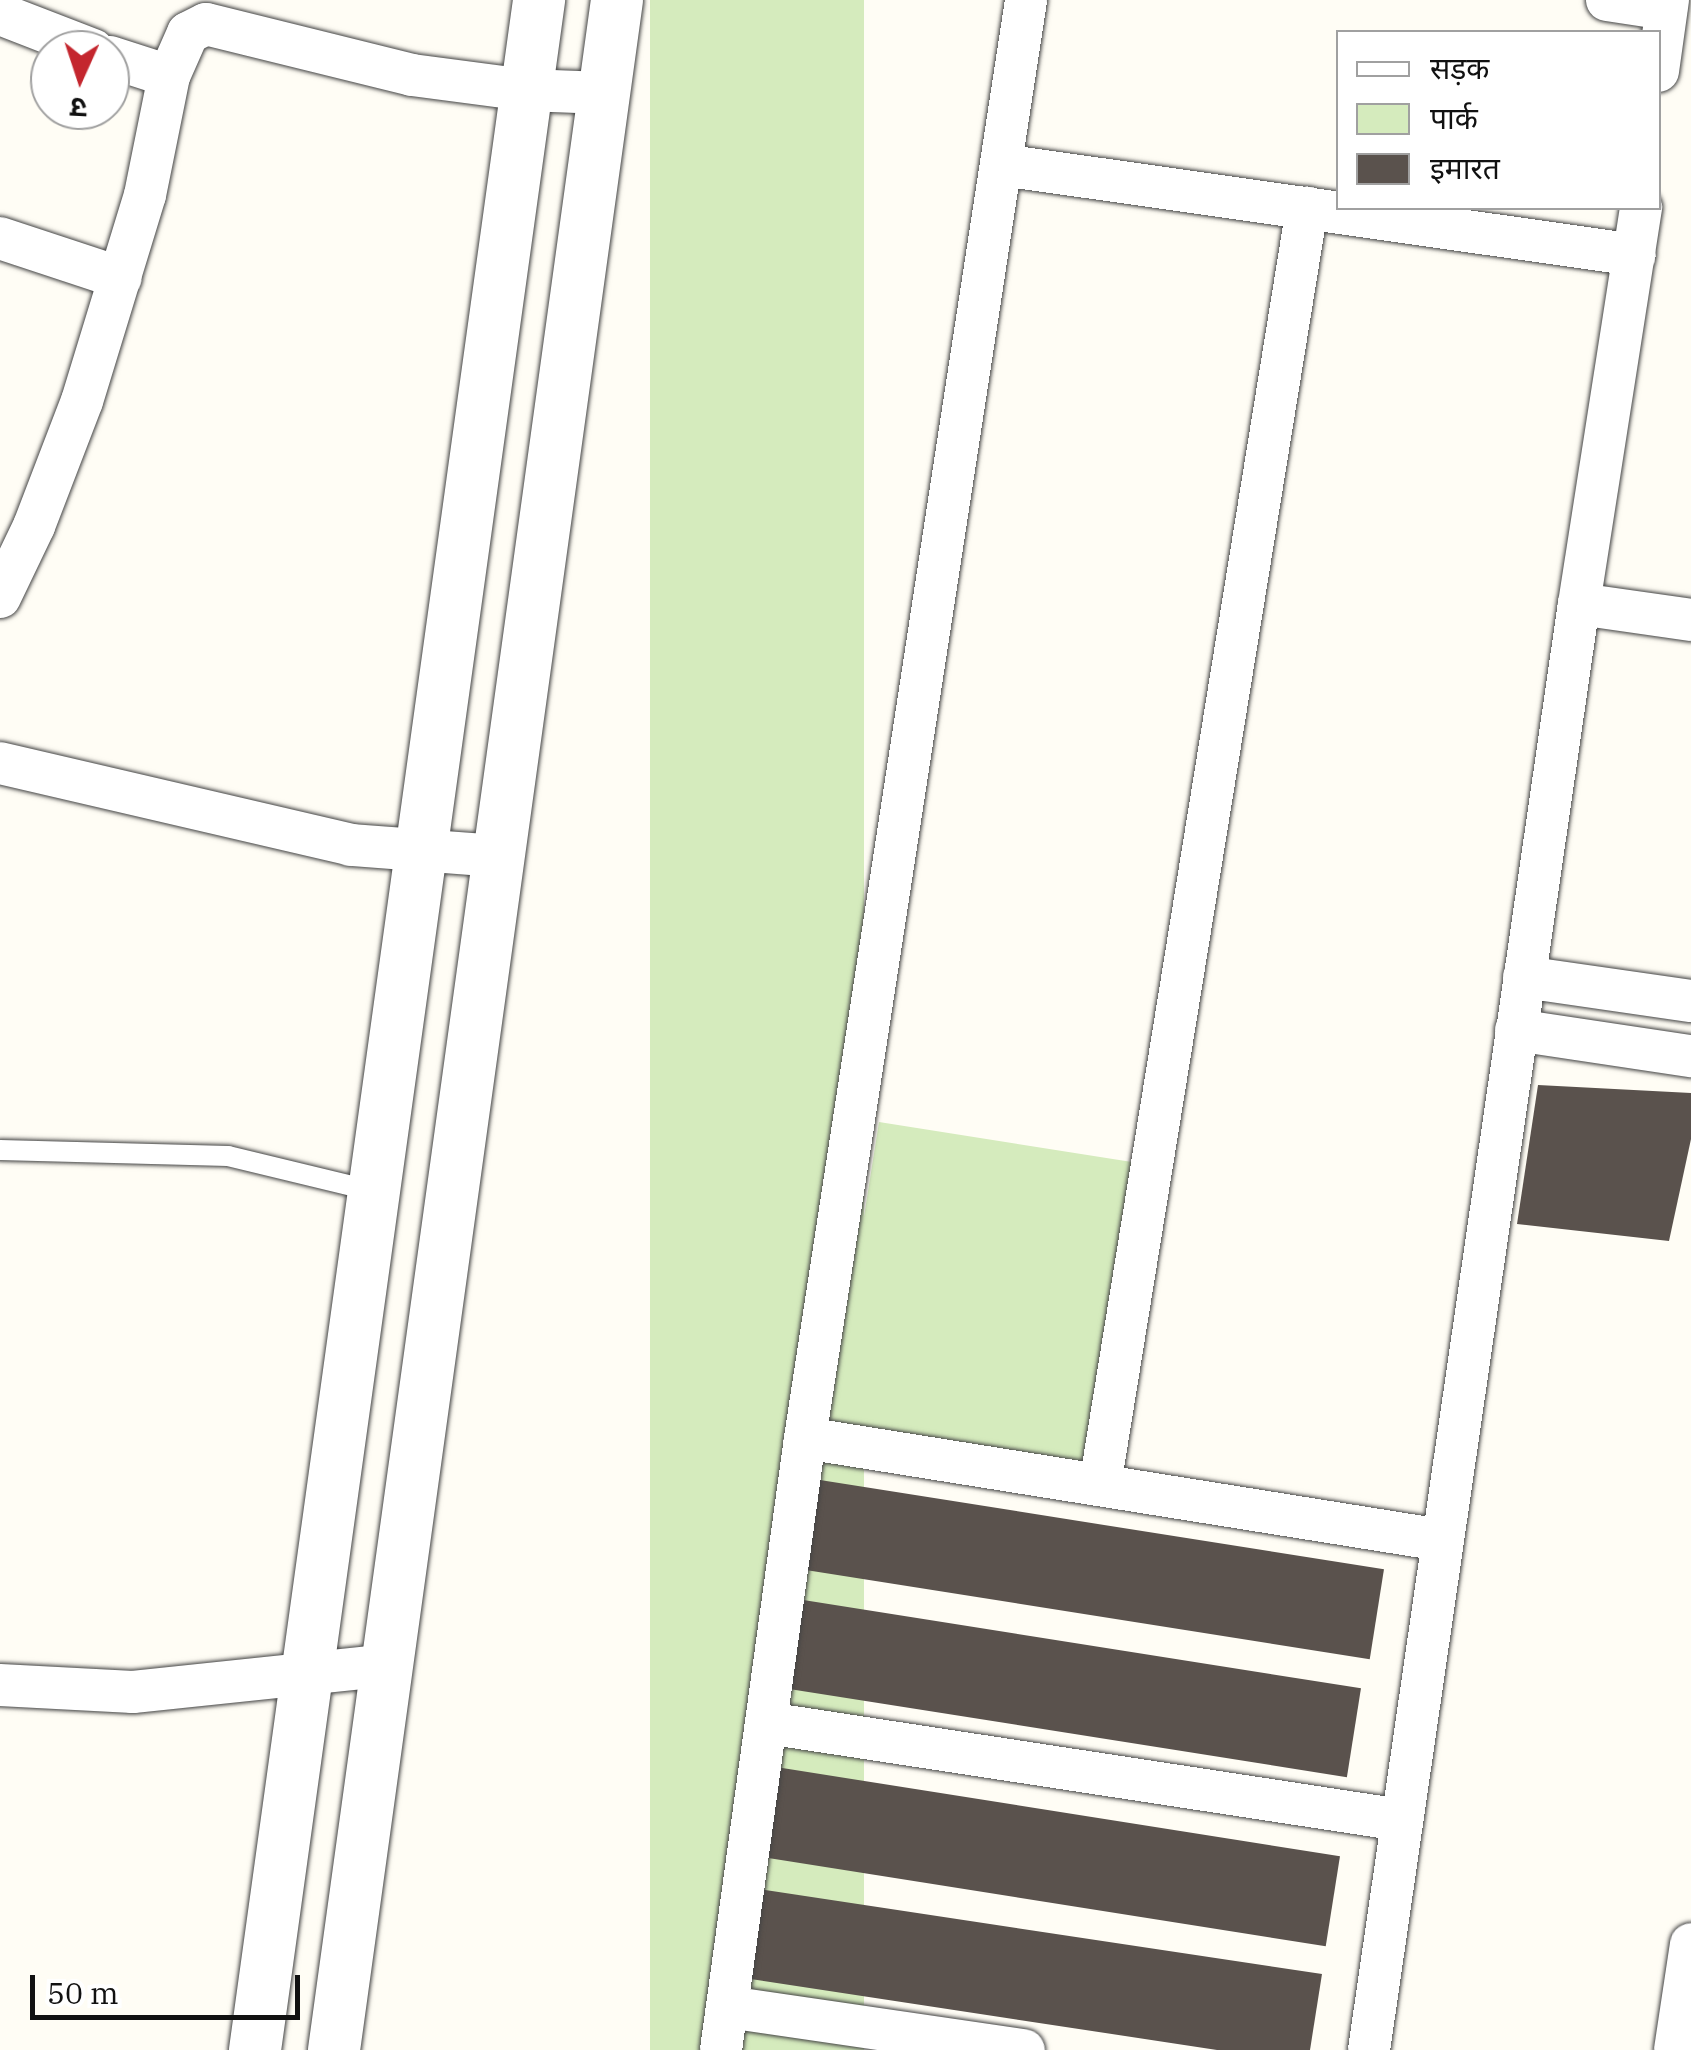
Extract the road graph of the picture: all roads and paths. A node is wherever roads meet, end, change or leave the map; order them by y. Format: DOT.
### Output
graph roads {
  1 [pos="540,0"];
  2 [pos="618,0"];
  3 [pos="1026,0"];
  4 [pos="1607,0"];
  5 [pos="1667,4"];
  6 [pos="207,12"];
  7 [pos="0,14"];
  8 [pos="41,30"];
  9 [pos="1661,48"];
  10 [pos="130,64"];
  11 [pos="168,76"];
  12 [pos="526,90"];
  13 [pos="604,93"];
  14 [pos="1002,165"];
  15 [pos="1306,208"];
  16 [pos="1641,210"];
  17 [pos="0,238"];
  18 [pos="1635,254"];
  19 [pos="121,278"];
  20 [pos="0,597"];
  21 [pos="1578,604"];
  22 [pos="1691,620"];
  23 [pos="0,762"];
  24 [pos="420,853"];
  25 [pos="497,856"];
  26 [pos="1524,976"];
  27 [pos="1691,1001"];
  28 [pos="1516,1030"];
  29 [pos="1691,1056"];
  30 [pos="0,1150"];
  31 [pos="375,1192"];
  32 [pos="805,1438"];
  33 [pos="1100,1485"];
  34 [pos="1441,1540"];
  35 [pos="388,1665"];
  36 [pos="311,1673"];
  37 [pos="0,1685"];
  38 [pos="767,1723"];
  39 [pos="1401,1820"];
  40 [pos="1691,1944"];
  41 [pos="728,2007"];
  42 [pos="255,2050"];
  43 [pos="334,2050"];
  44 [pos="722,2050"];
  45 [pos="1024,2050"];
  46 [pos="1369,2050"];
  47 [pos="1675,2050"];
  1 -- 12 [label="street"];
  2 -- 13 [label="street"];
  3 -- 14 [label="street"];
  4 -- 5 [label="street"];
  5 -- 9 [label="street"];
  6 -- 11 [label="street"];
  6 -- 12 [label="street"];
  7 -- 8 [label="street"];
  10 -- 11 [label="street"];
  11 -- 19 [label="street"];
  12 -- 13 [label="street"];
  12 -- 24 [label="street"];
  13 -- 25 [label="street"];
  14 -- 15 [label="street"];
  14 -- 32 [label="street"];
  15 -- 18 [label="street"];
  15 -- 33 [label="street"];
  16 -- 18 [label="street"];
  17 -- 19 [label="street"];
  18 -- 21 [label="street"];
  19 -- 20 [label="street"];
  21 -- 22 [label="street"];
  21 -- 26 [label="street"];
  23 -- 24 [label="street"];
  24 -- 25 [label="street"];
  24 -- 31 [label="street"];
  25 -- 35 [label="street"];
  26 -- 27 [label="street"];
  26 -- 28 [label="street"];
  28 -- 29 [label="street"];
  28 -- 34 [label="street"];
  30 -- 31 [label="lane"];
  31 -- 36 [label="street"];
  32 -- 33 [label="street"];
  32 -- 38 [label="street"];
  33 -- 34 [label="street"];
  34 -- 39 [label="street"];
  35 -- 36 [label="street"];
  35 -- 43 [label="street"];
  36 -- 37 [label="street"];
  36 -- 42 [label="street"];
  38 -- 39 [label="street"];
  38 -- 41 [label="street"];
  39 -- 46 [label="street"];
  40 -- 47 [label="street"];
  41 -- 44 [label="street"];
  41 -- 45 [label="street"];
}
